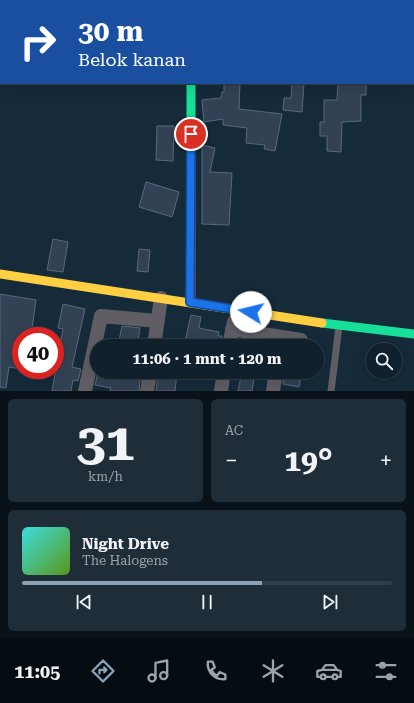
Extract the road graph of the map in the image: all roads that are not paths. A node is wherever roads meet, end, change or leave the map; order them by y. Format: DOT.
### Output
graph roads {
  1 [pos="191,84"];
  2 [pos="0,274"];
  3 [pos="161,298"];
  4 [pos="190,302"];
  5 [pos="237,309"];
  6 [pos="158,321"];
  7 [pos="339,326"];
  8 [pos="232,329"];
  9 [pos="414,334"];
  10 [pos="155,339"];
  11 [pos="230,339"];
  12 [pos="270,339"];
  13 [pos="149,379"];
  14 [pos="223,379"];
  15 [pos="275,379"];
  16 [pos="85,391"];
  17 [pos="147,391"];
  18 [pos="221,391"];
  19 [pos="273,391"];
  20 [pos="331,391"];
  1 -- 4 [label="street"];
  2 -- 3 [label="street"];
  3 -- 4 [label="street"];
  3 -- 6 [label="street"];
  4 -- 5 [label="street"];
  5 -- 7 [label="street"];
  5 -- 8 [label="street"];
  6 -- 10 [label="street"];
  6 -- 16 [label="street"];
  7 -- 9 [label="street"];
  7 -- 20 [label="lane"];
  8 -- 11 [label="street"];
  8 -- 12 [label="street"];
  13 -- 17 [label="street"];
  14 -- 18 [label="street"];
  15 -- 19 [label="street"];
}
